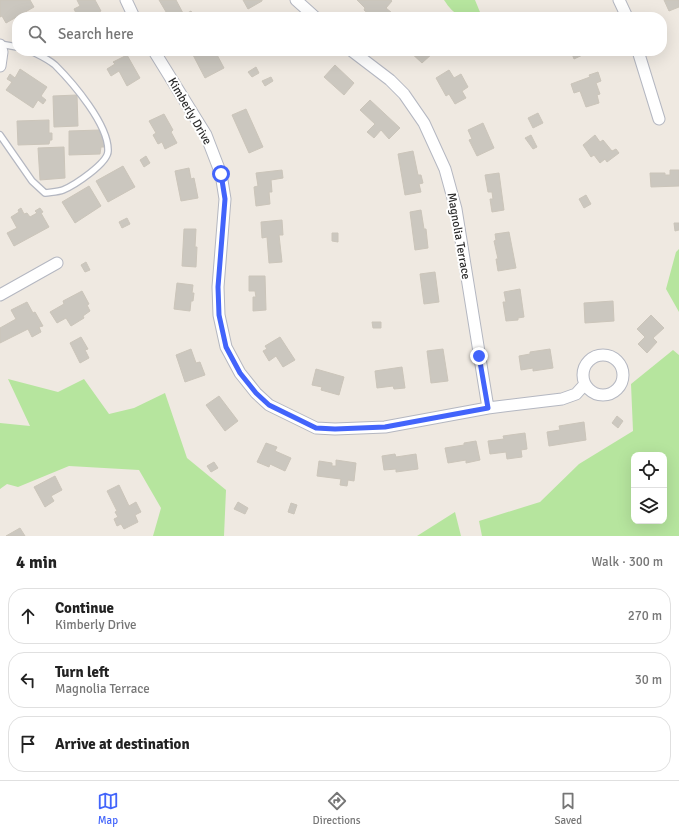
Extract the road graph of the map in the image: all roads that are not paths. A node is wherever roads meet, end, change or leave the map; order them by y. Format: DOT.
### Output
graph roads {
  1 [pos="126,0"];
  2 [pos="296,0"];
  3 [pos="620,0"];
  4 [pos="132,12"];
  5 [pos="309,12"];
  6 [pos="625,12"];
  7 [pos="0,45"];
  8 [pos="12,46"];
  9 [pos="40,56"];
  10 [pos="157,56"];
  11 [pos="359,56"];
  12 [pos="640,56"];
  13 [pos="0,66"];
  14 [pos="659,120"];
  15 [pos="0,135"];
  16 [pos="57,263"];
  17 [pos="0,295"];
  18 [pos="585,384"];
  19 [pos="488,408"];
  1 -- 4 [label="street"];
  2 -- 5 [label="street"];
  3 -- 6 [label="street"];
  7 -- 8 [label="lane"];
  7 -- 13 [label="street"];
  9 -- 15 [label="lane"];
  10 -- 19 [label="street, Kimberly Drive"];
  11 -- 19 [label="street, Magnolia Terrace"];
  12 -- 14 [label="street"];
  16 -- 17 [label="street"];
  18 -- 19 [label="street, Kimberly Drive"];
}
